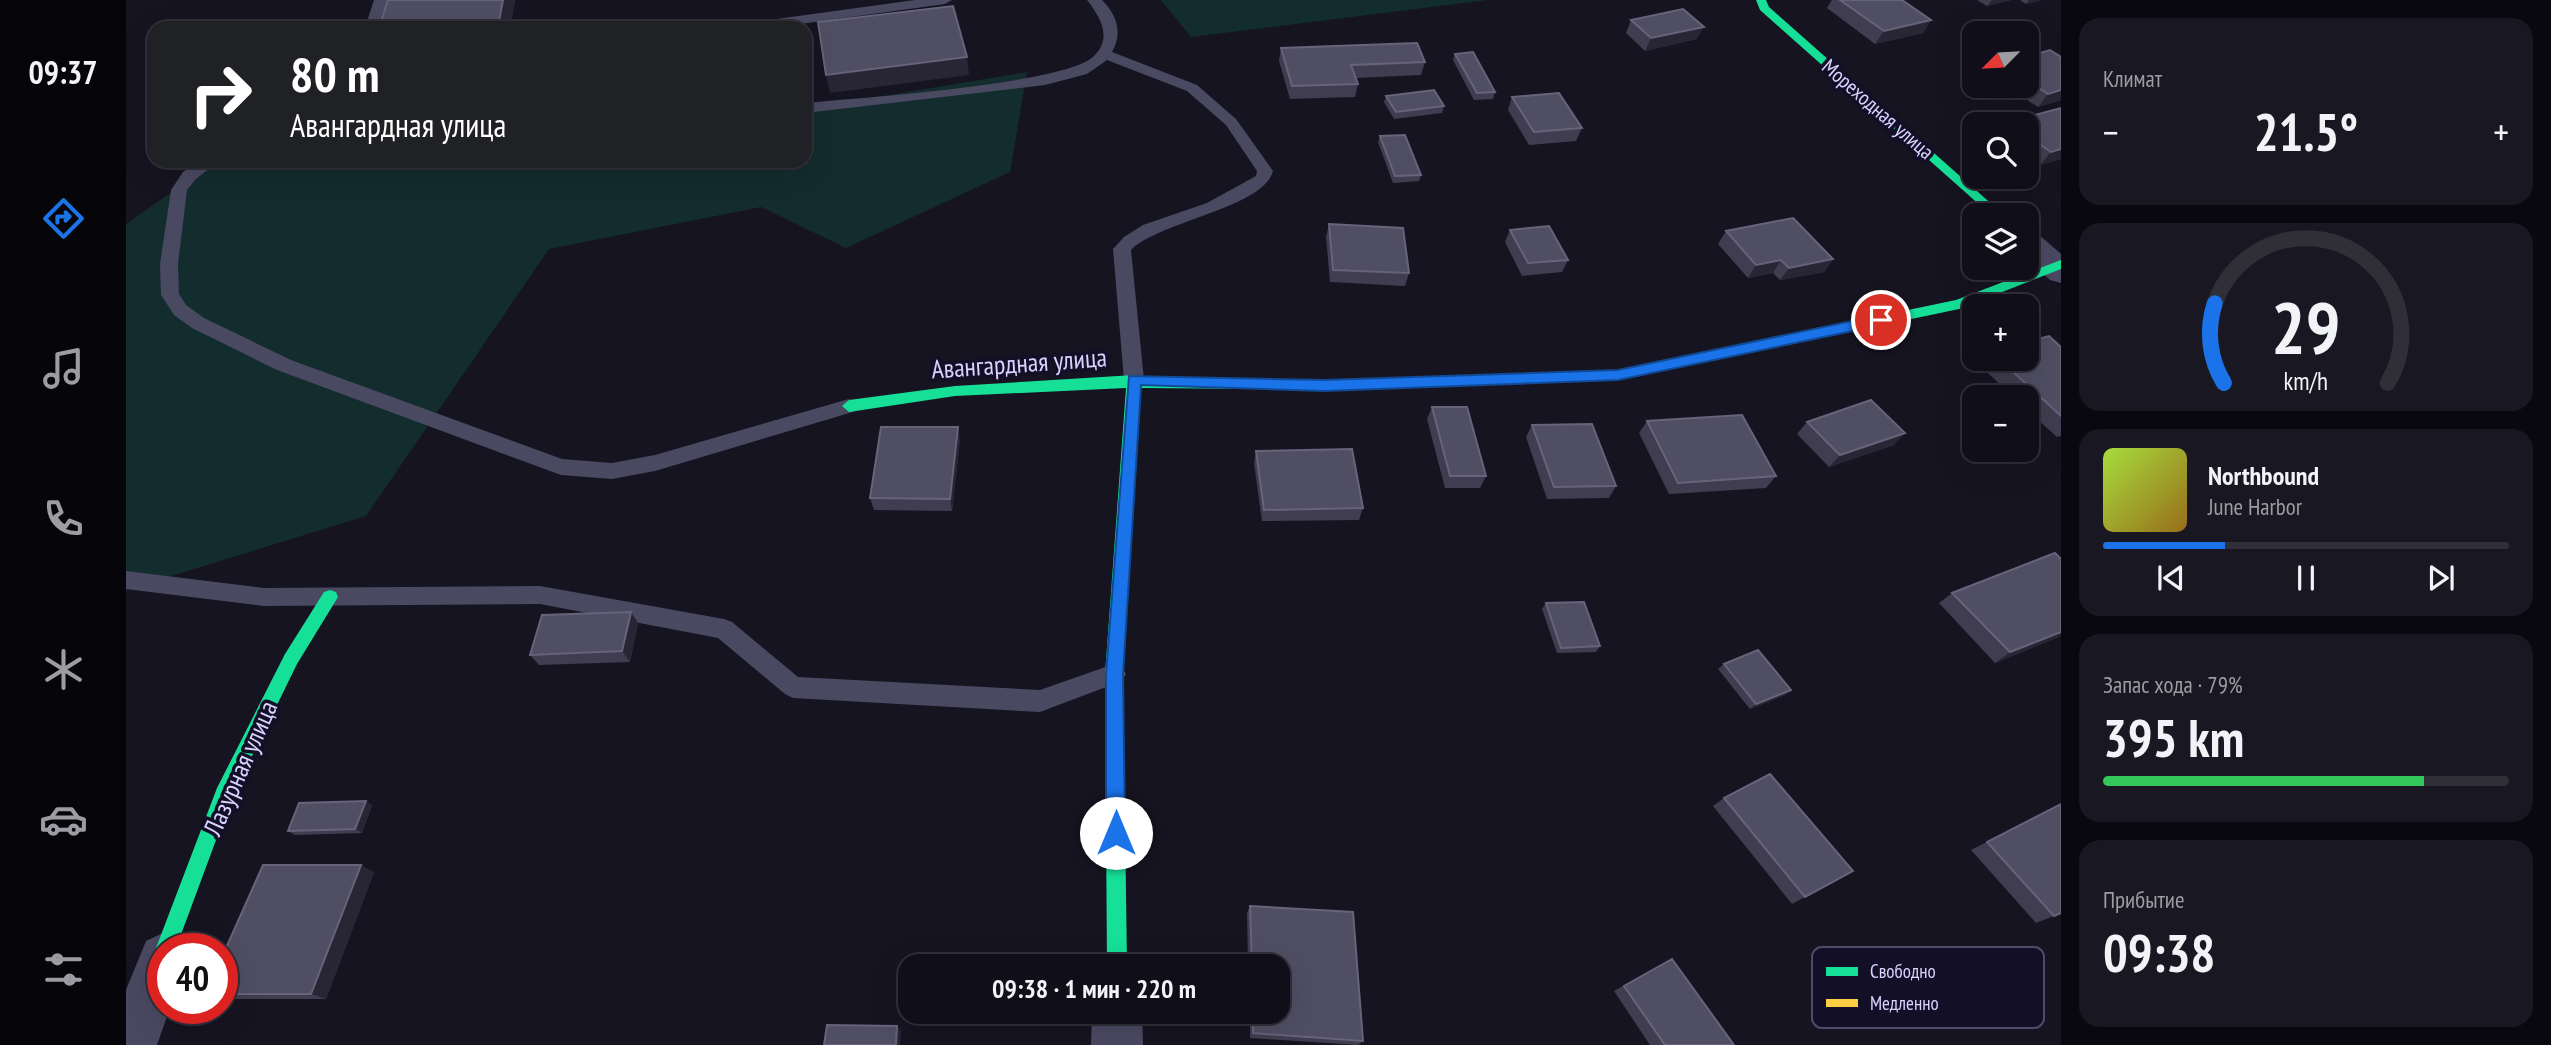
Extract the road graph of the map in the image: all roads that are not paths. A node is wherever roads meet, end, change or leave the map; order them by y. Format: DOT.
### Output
graph roads {
  1 [pos="381,0"];
  2 [pos="945,0"];
  3 [pos="1094,0"];
  4 [pos="1761,0"];
  5 [pos="374,21"];
  6 [pos="770,21"];
  7 [pos="1106,55"];
  8 [pos="812,107"];
  9 [pos="200,168"];
  10 [pos="1984,203"];
  11 [pos="2039,251"];
  12 [pos="2059,267"];
  13 [pos="1134,380"];
  14 [pos="849,406"];
  15 [pos="126,580"];
  16 [pos="330,597"];
  17 [pos="1114,674"];
  18 [pos="172,933"];
  19 [pos="1117,954"];
  20 [pos="147,1002"];
  21 [pos="1117,1024"];
  22 [pos="131,1045"];
  23 [pos="1117,1045"];
  1 -- 5 [label="lane"];
  2 -- 6 [label="lane"];
  3 -- 7 [label="lane"];
  4 -- 10 [label="street, Мореходная улица"];
  7 -- 8 [label="lane"];
  7 -- 13 [label="lane"];
  9 -- 14 [label="lane"];
  11 -- 12 [label="street"];
  12 -- 13 [label="street, Авангардная улица"];
  13 -- 14 [label="street, Авангардная улица"];
  13 -- 17 [label="street"];
  15 -- 16 [label="lane"];
  16 -- 17 [label="lane"];
  16 -- 18 [label="street, Лазурная улица"];
  17 -- 19 [label="street"];
  20 -- 22 [label="street"];
  21 -- 23 [label="street"];
}
